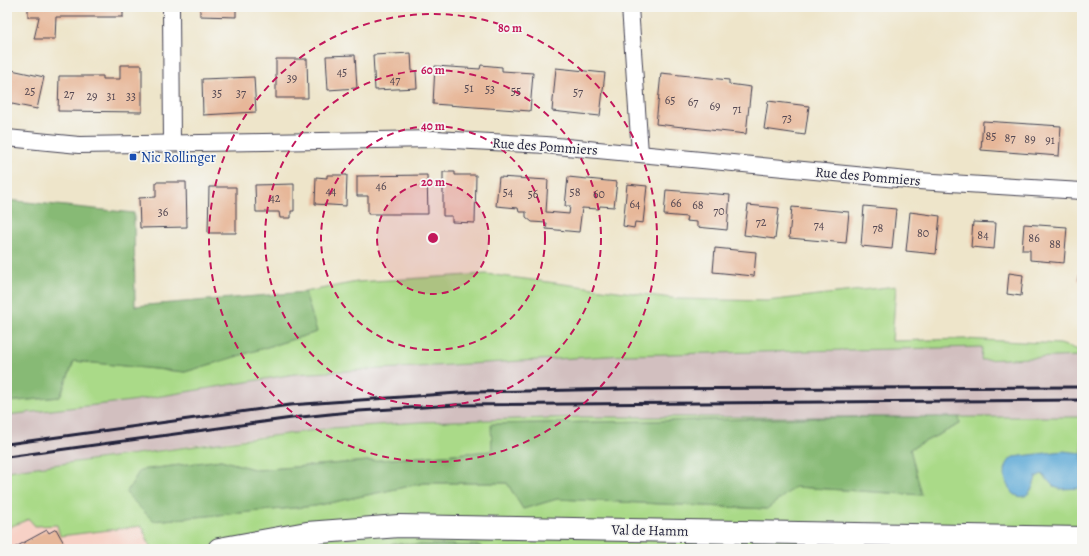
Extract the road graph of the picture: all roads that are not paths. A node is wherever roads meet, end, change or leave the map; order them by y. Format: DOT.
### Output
graph roads {
  1 [pos="171,7"];
  2 [pos="630,7"];
  3 [pos="7,138"];
  4 [pos="172,143"];
  5 [pos="640,153"];
  6 [pos="1082,191"];
  7 [pos="1082,538"];
  8 [pos="219,549"];
  1 -- 4 [label="street"];
  2 -- 5 [label="street"];
  3 -- 4 [label="street, Rue des Pommiers"];
  4 -- 5 [label="street, Rue des Pommiers"];
  5 -- 6 [label="street, Rue des Pommiers"];
  7 -- 8 [label="main road, Val de Hamm"];
}
